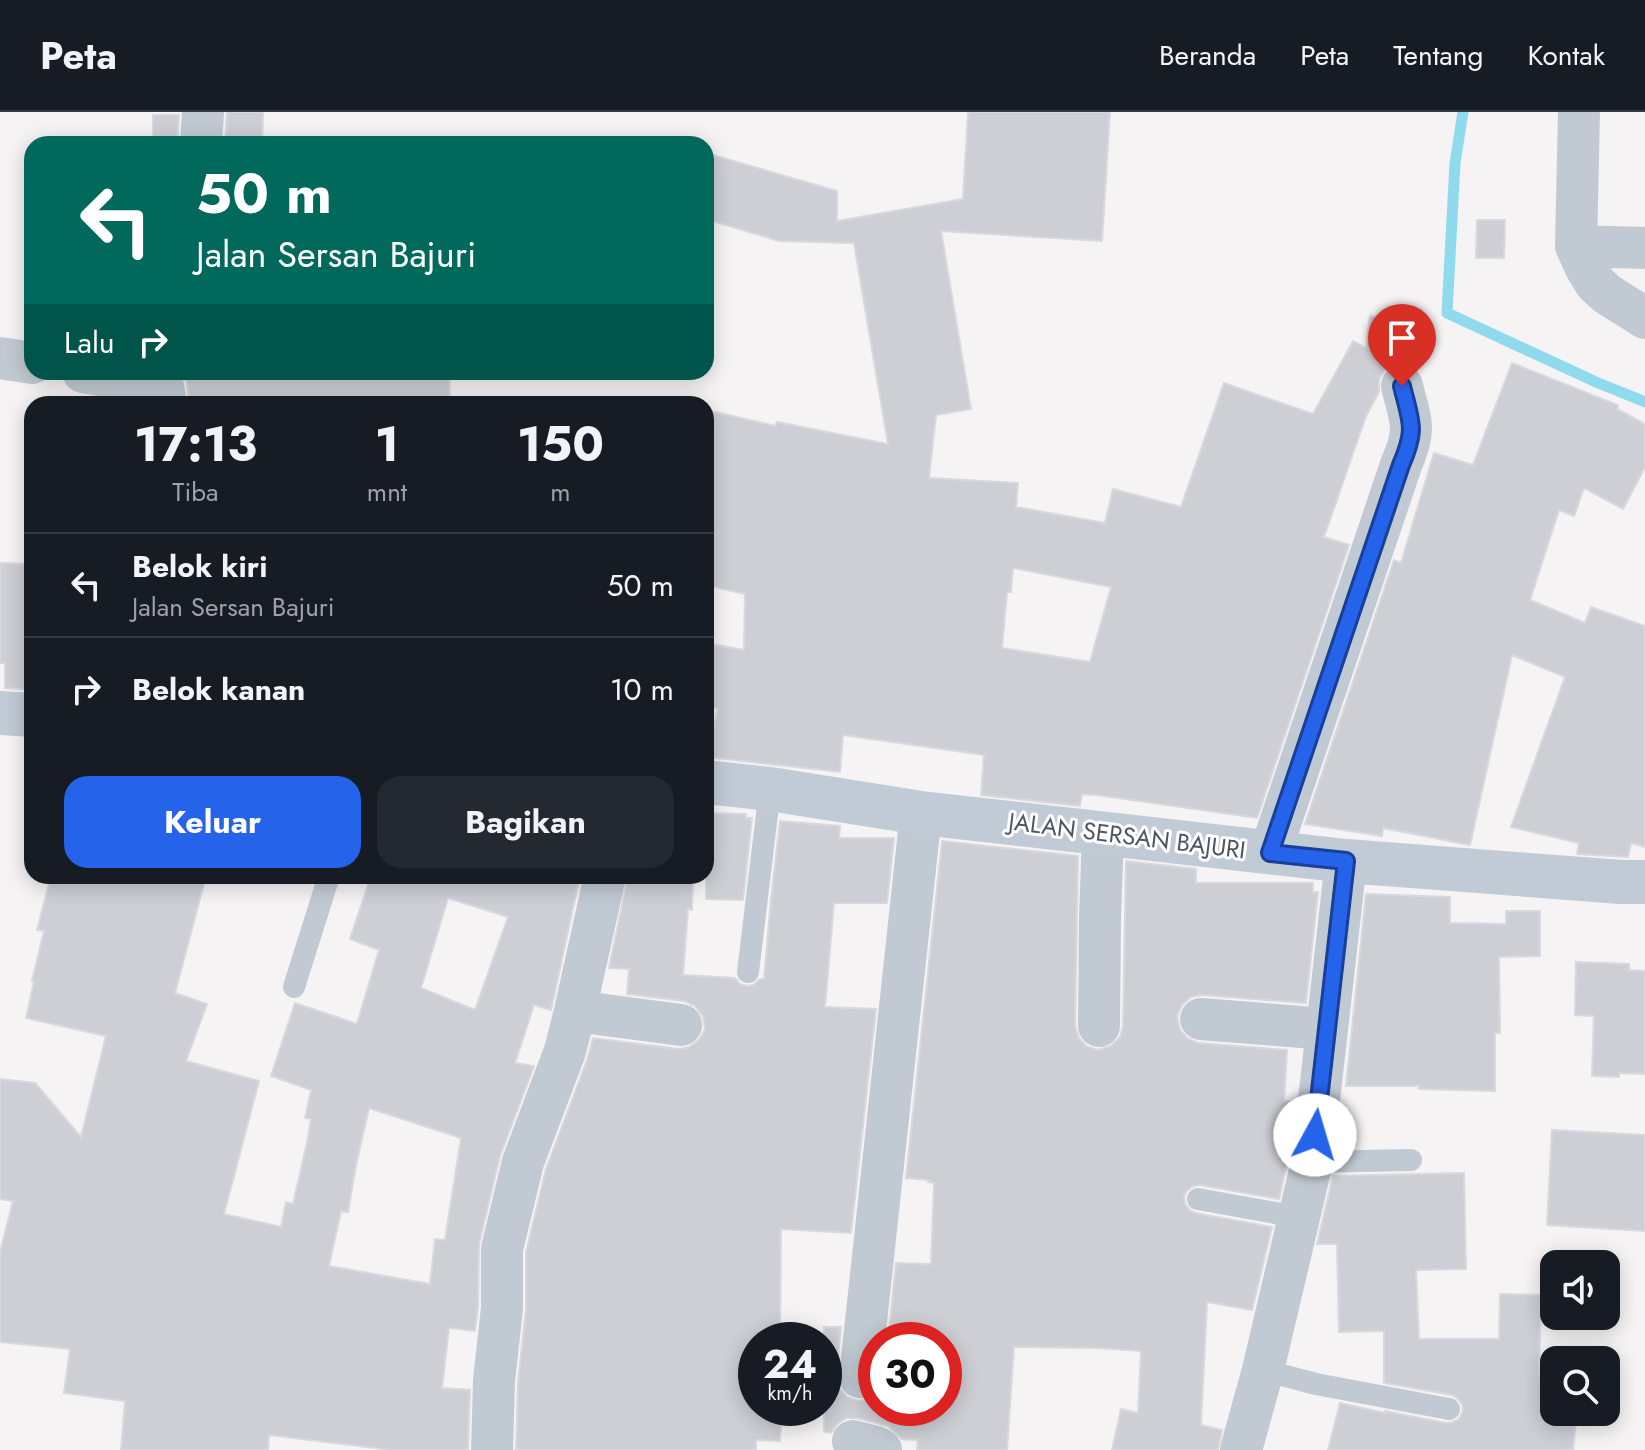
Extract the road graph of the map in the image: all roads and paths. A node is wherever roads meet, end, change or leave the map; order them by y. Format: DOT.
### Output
graph roads {
  1 [pos="203,112"];
  2 [pos="1579,112"];
  3 [pos="202,136"];
  4 [pos="1576,246"];
  5 [pos="1645,248"];
  6 [pos="1645,318"];
  7 [pos="0,358"];
  8 [pos="24,362"];
  9 [pos="129,380"];
  10 [pos="1402,386"];
  11 [pos="165,396"];
  12 [pos="0,713"];
  13 [pos="24,714"];
  14 [pos="714,783"];
  15 [pos="770,789"];
  16 [pos="921,813"];
  17 [pos="1103,833"];
  18 [pos="1270,853"];
  19 [pos="1346,861"];
  20 [pos="1645,882"];
  21 [pos="326,884"];
  22 [pos="603,884"];
  23 [pos="748,972"];
  24 [pos="294,987"];
  25 [pos="575,1011"];
  26 [pos="1201,1019"];
  27 [pos="681,1025"];
  28 [pos="1099,1026"];
  29 [pos="1326,1029"];
  30 [pos="1411,1160"];
  31 [pos="1312,1162"];
  32 [pos="1198,1199"];
  33 [pos="1298,1217"];
  34 [pos="866,1322"];
  35 [pos="1263,1370"];
  36 [pos="1449,1409"];
  37 [pos="492,1450"];
  38 [pos="1241,1450"];
  1 -- 3 [label="street"];
  2 -- 4 [label="street"];
  4 -- 5 [label="street"];
  4 -- 6 [label="street"];
  7 -- 8 [label="street"];
  9 -- 11 [label="street"];
  10 -- 18 [label="street"];
  12 -- 13 [label="main road"];
  14 -- 15 [label="main road, JALAN SERSAN BAJURI"];
  15 -- 16 [label="main road, JALAN SERSAN BAJURI"];
  15 -- 23 [label="lane"];
  16 -- 17 [label="main road, JALAN SERSAN BAJURI"];
  16 -- 34 [label="street"];
  17 -- 18 [label="main road, JALAN SERSAN BAJURI"];
  17 -- 28 [label="street"];
  18 -- 19 [label="main road, JALAN SERSAN BAJURI"];
  19 -- 20 [label="main road, JALAN SERSAN BAJURI"];
  19 -- 29 [label="street"];
  21 -- 24 [label="lane"];
  22 -- 25 [label="street"];
  25 -- 27 [label="street"];
  25 -- 37 [label="street"];
  26 -- 29 [label="street"];
  29 -- 31 [label="street"];
  30 -- 31 [label="lane"];
  31 -- 33 [label="street"];
  32 -- 33 [label="lane"];
  33 -- 35 [label="street"];
  35 -- 36 [label="lane"];
  35 -- 38 [label="street"];
}
